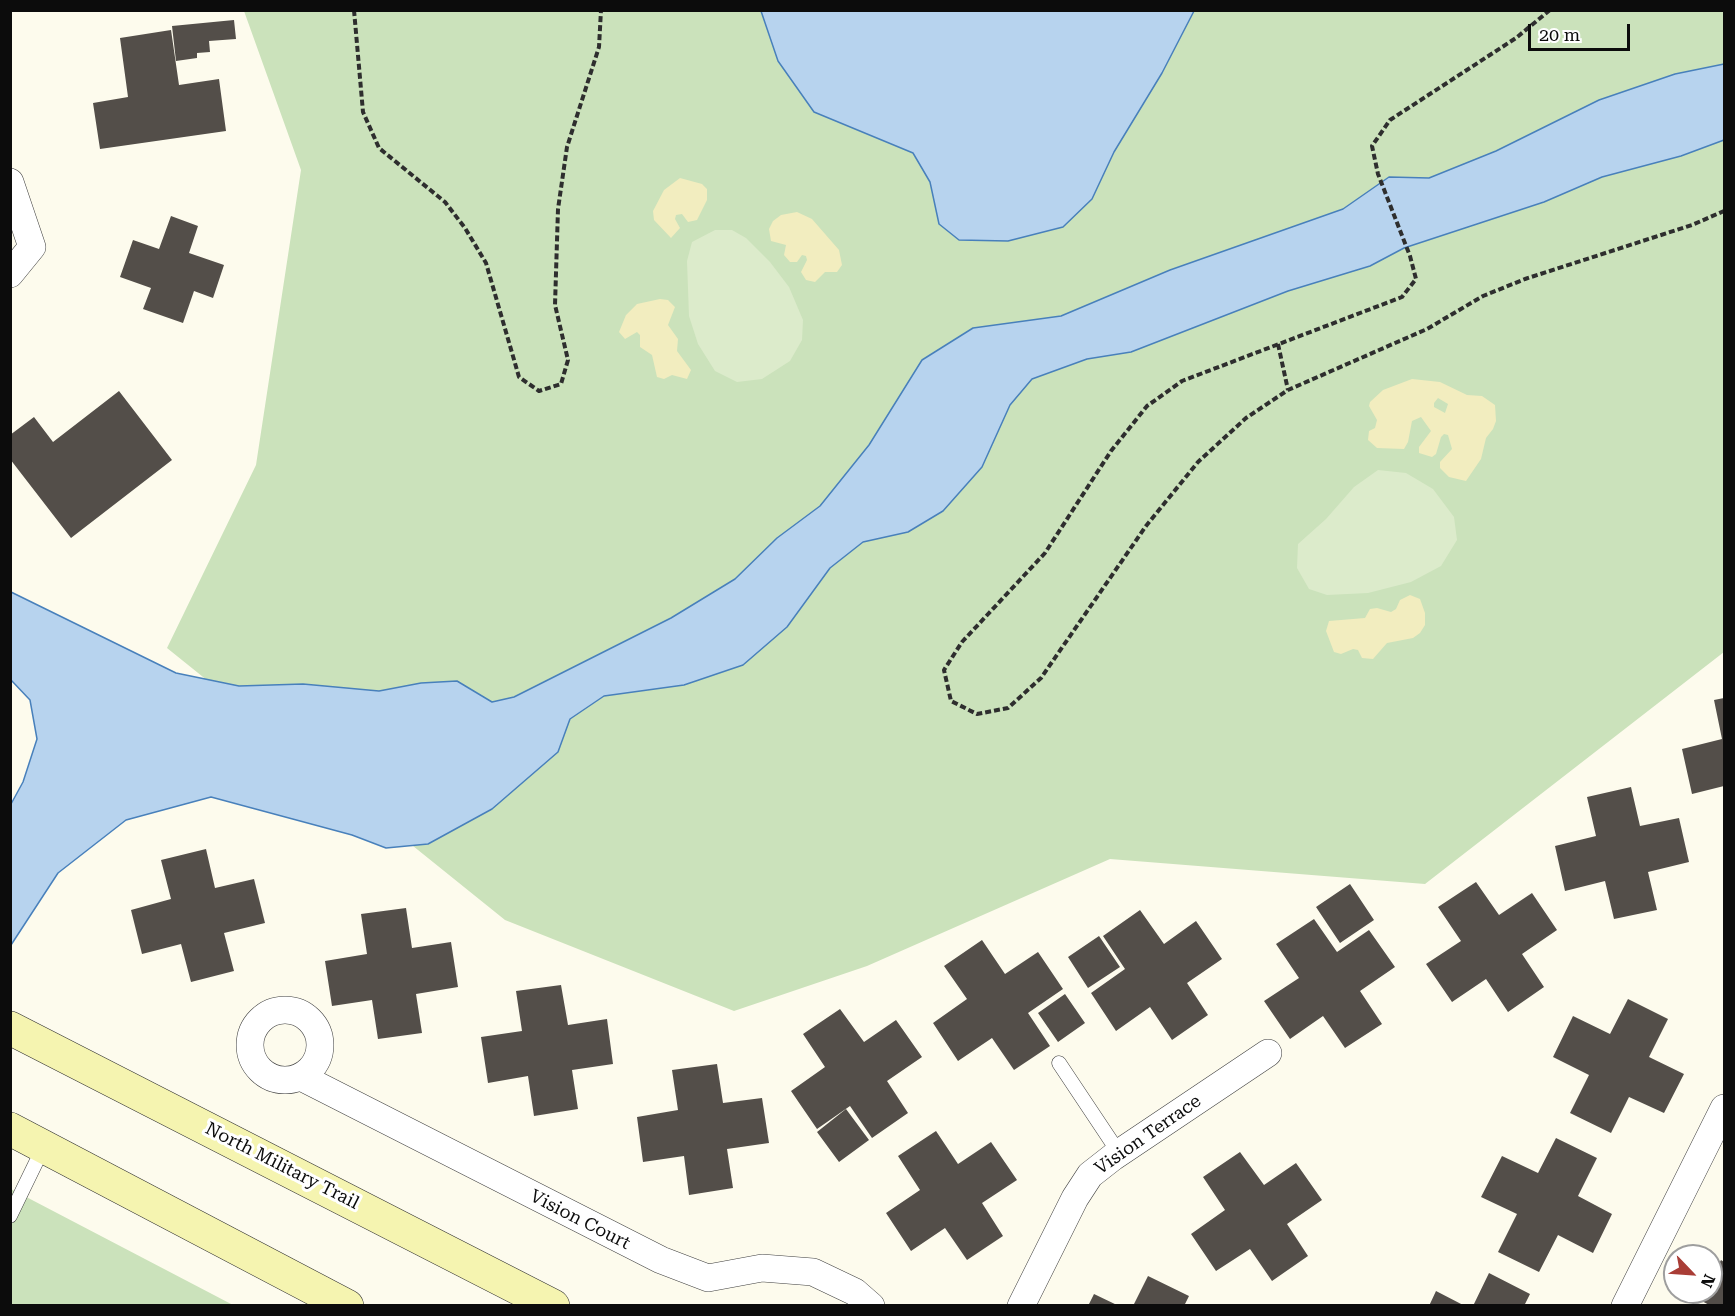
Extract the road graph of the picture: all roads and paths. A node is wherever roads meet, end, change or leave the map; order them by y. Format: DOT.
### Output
graph roads {
  1 [pos="354,10"];
  2 [pos="601,10"];
  3 [pos="1550,10"];
  4 [pos="10,182"];
  5 [pos="1725,211"];
  6 [pos="10,274"];
  7 [pos="1278,344"];
  8 [pos="1288,390"];
  9 [pos="10,1028"];
  10 [pos="1268,1053"];
  11 [pos="1059,1063"];
  12 [pos="301,1077"];
  13 [pos="1725,1108"];
  14 [pos="10,1128"];
  15 [pos="44,1146"];
  16 [pos="1119,1153"];
  17 [pos="10,1216"];
  18 [pos="347,1305"];
  19 [pos="553,1305"];
  20 [pos="871,1305"];
  21 [pos="1021,1305"];
  22 [pos="1625,1305"];
  1 -- 2 [label="path"];
  3 -- 7 [label="path"];
  4 -- 6 [label="street"];
  5 -- 8 [label="path"];
  7 -- 8 [label="path"];
  7 -- 8 [label="path"];
  9 -- 19 [label="main road, North Military Trail"];
  10 -- 16 [label="street, Vision Terrace"];
  11 -- 16 [label="lane"];
  12 -- 20 [label="street, Vision Court"];
  13 -- 22 [label="street"];
  14 -- 15 [label="main road"];
  15 -- 17 [label="lane"];
  15 -- 18 [label="main road"];
  16 -- 21 [label="street, Vision Terrace"];
}
